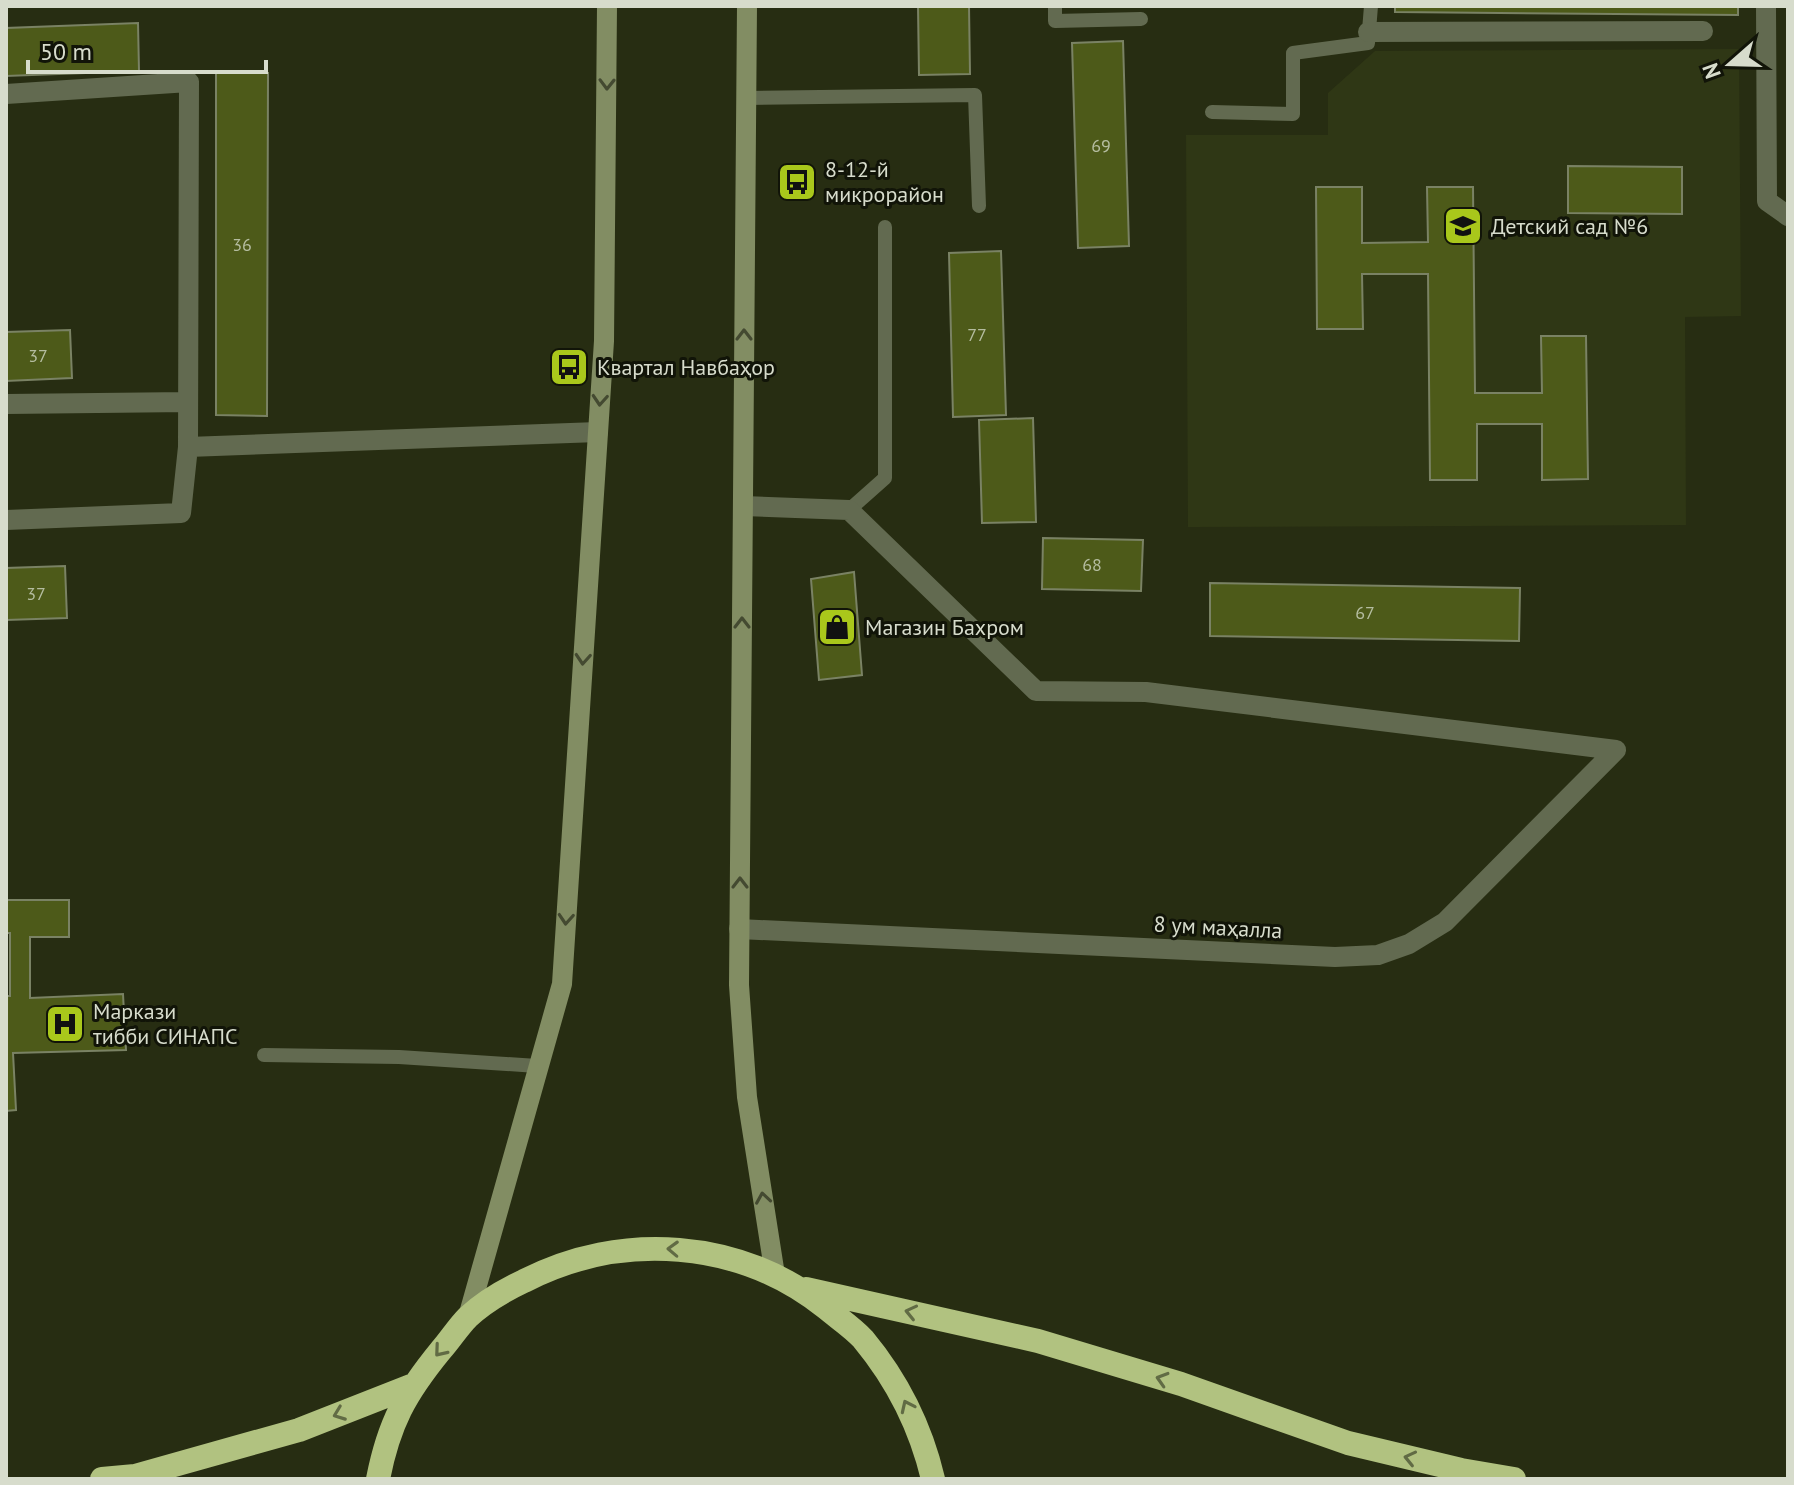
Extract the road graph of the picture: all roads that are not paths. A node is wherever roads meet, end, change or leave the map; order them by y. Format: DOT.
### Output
graph roads {
  1 [pos="607,6"];
  2 [pos="747,6"];
  3 [pos="1055,6"];
  4 [pos="1371,6"];
  5 [pos="1766,6"];
  6 [pos="1141,19"];
  7 [pos="1703,31"];
  8 [pos="1368,32"];
  9 [pos="6,94"];
  10 [pos="746,98"];
  11 [pos="1212,112"];
  12 [pos="979,206"];
  13 [pos="1788,216"];
  14 [pos="885,227"];
  15 [pos="188,402"];
  16 [pos="6,404"];
  17 [pos="598,432"];
  18 [pos="188,447"];
  19 [pos="743,506"];
  20 [pos="849,510"];
  21 [pos="6,520"];
  22 [pos="739,929"];
  23 [pos="264,1055"];
  24 [pos="537,1066"];
  25 [pos="775,1275"];
  26 [pos="800,1288"];
  27 [pos="468,1317"];
  28 [pos="411,1386"];
  29 [pos="102,1479"];
  30 [pos="378,1479"];
  31 [pos="933,1479"];
  32 [pos="1514,1479"];
  1 -- 17 [label="street, one-way"];
  2 -- 10 [label="street"];
  3 -- 6 [label="lane"];
  4 -- 8 [label="lane"];
  5 -- 13 [label="street"];
  7 -- 8 [label="street"];
  8 -- 11 [label="lane"];
  9 -- 15 [label="street"];
  10 -- 12 [label="lane"];
  19 -- 10 [label="street, one-way"];
  14 -- 20 [label="lane"];
  15 -- 16 [label="street"];
  15 -- 18 [label="street"];
  17 -- 18 [label="street"];
  17 -- 24 [label="street, one-way"];
  18 -- 21 [label="street"];
  19 -- 20 [label="street"];
  22 -- 19 [label="street, one-way"];
  20 -- 22 [label="street, 8 ум маҳалла"];
  25 -- 22 [label="street, one-way"];
  23 -- 24 [label="lane"];
  24 -- 27 [label="street"];
  25 -- 26 [label="highway"];
  25 -- 27 [label="highway, one-way"];
  31 -- 26 [label="highway, one-way"];
  32 -- 26 [label="highway, one-way"];
  27 -- 28 [label="highway, one-way"];
  28 -- 29 [label="highway, one-way"];
  28 -- 30 [label="highway"];
}
